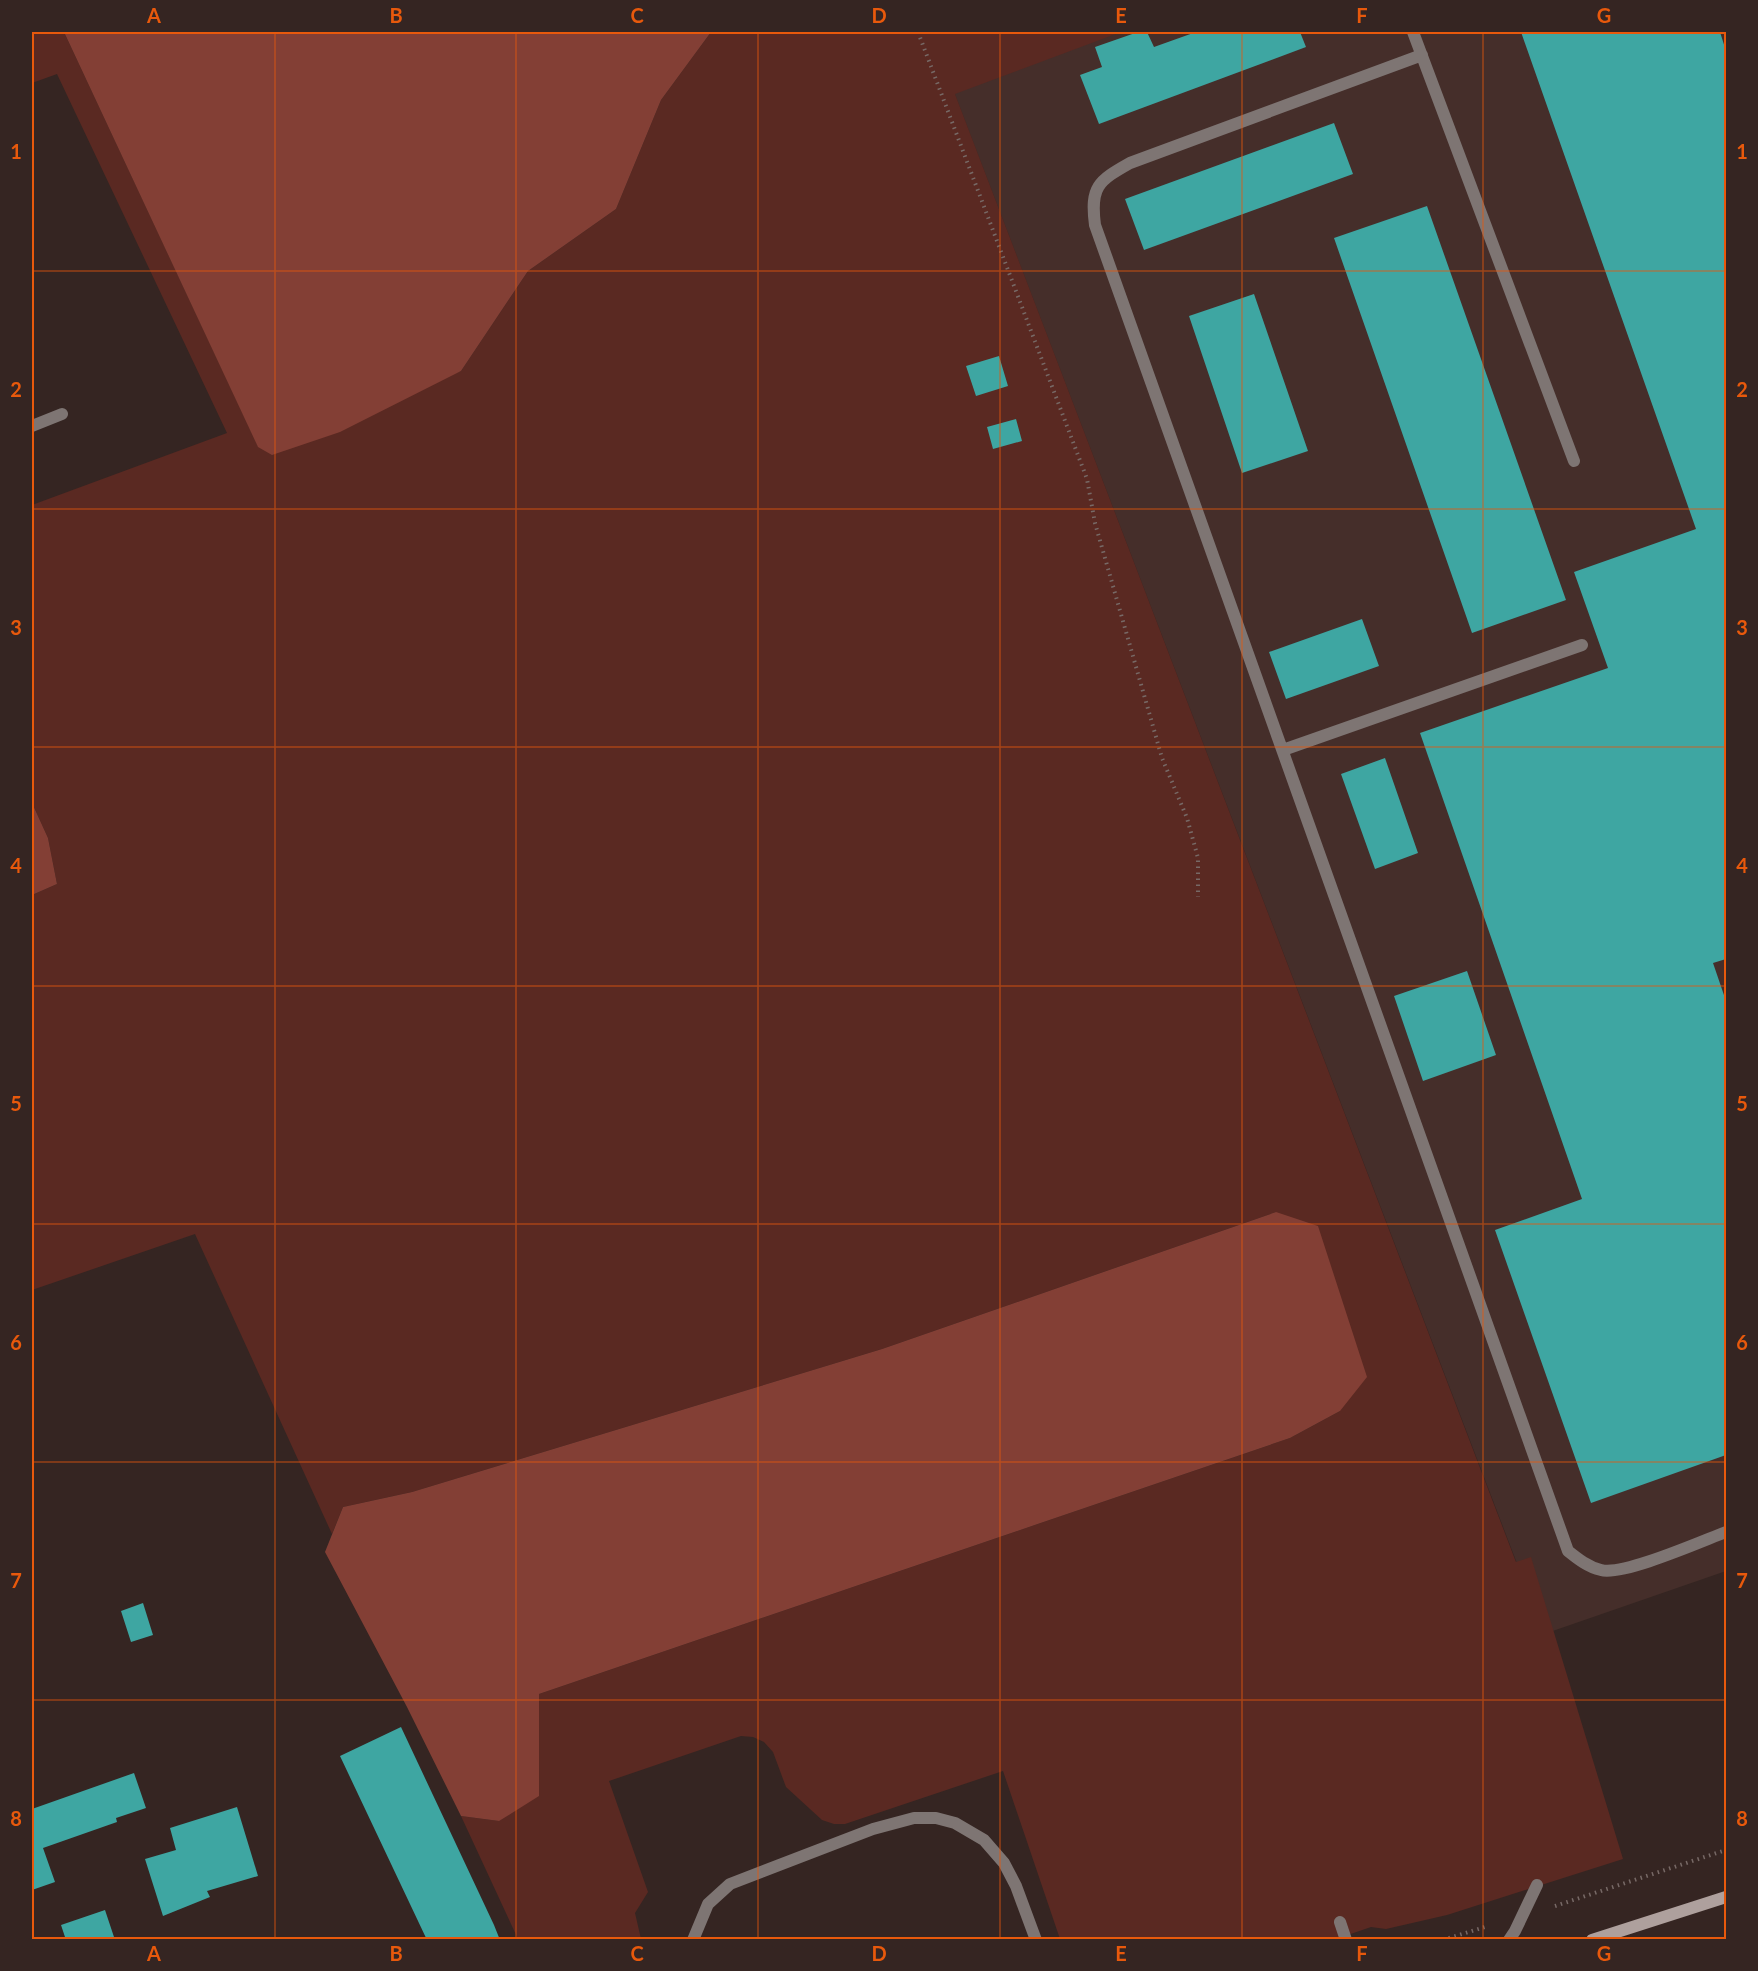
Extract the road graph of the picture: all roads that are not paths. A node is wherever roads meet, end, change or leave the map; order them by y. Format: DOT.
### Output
graph roads {
  1 [pos="1413,32"];
  2 [pos="1422,56"];
  3 [pos="62,414"];
  4 [pos="32,426"];
  5 [pos="1574,461"];
  6 [pos="1582,645"];
  7 [pos="1283,750"];
  8 [pos="1726,1532"];
  9 [pos="1537,1885"];
  10 [pos="1726,1897"];
  11 [pos="1340,1922"];
  12 [pos="693,1940"];
  13 [pos="1036,1940"];
  14 [pos="1346,1940"];
  15 [pos="1509,1940"];
  16 [pos="1593,1940"];
  1 -- 2 [label="lane"];
  2 -- 5 [label="lane"];
  2 -- 7 [label="lane"];
  3 -- 4 [label="lane"];
  6 -- 7 [label="lane"];
  7 -- 8 [label="lane"];
  9 -- 15 [label="lane"];
  10 -- 16 [label="main road"];
  11 -- 14 [label="lane"];
  12 -- 13 [label="lane"];
}
